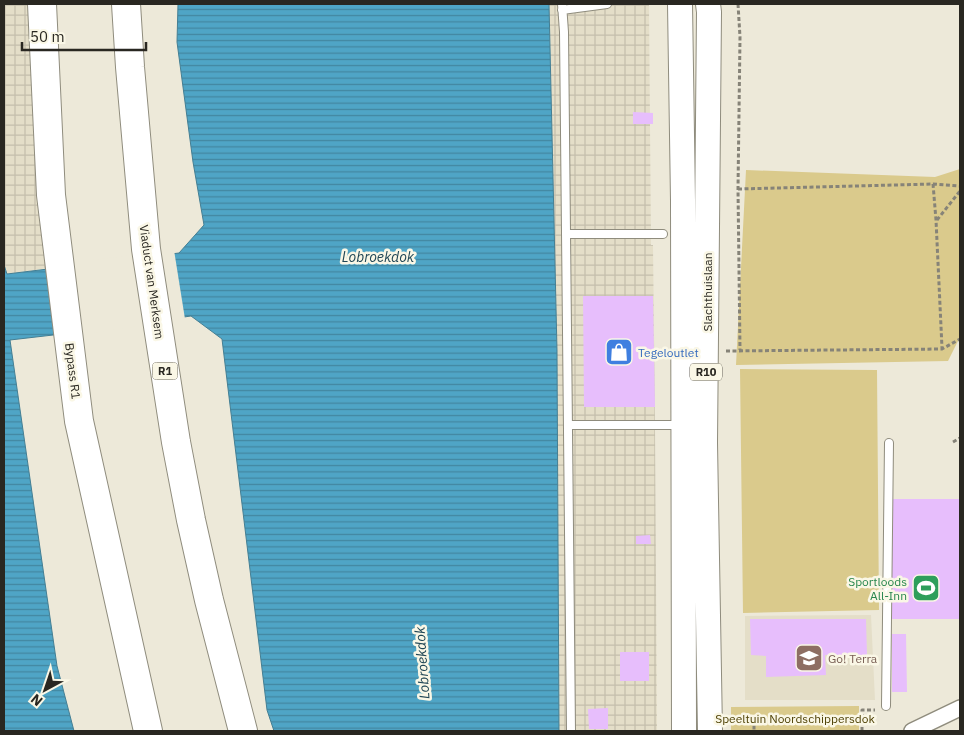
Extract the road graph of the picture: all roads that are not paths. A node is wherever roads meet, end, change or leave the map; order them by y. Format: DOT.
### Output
graph roads {
  1 [pos="42,4"];
  2 [pos="126,4"];
  3 [pos="607,4"];
  4 [pos="680,4"];
  5 [pos="708,4"];
  6 [pos="562,7"];
  7 [pos="566,234"];
  8 [pos="663,234"];
  9 [pos="568,425"];
  10 [pos="683,425"];
  11 [pos="889,443"];
  12 [pos="886,706"];
  13 [pos="960,708"];
  14 [pos="710,725"];
  15 [pos="148,731"];
  16 [pos="243,731"];
  17 [pos="570,731"];
  18 [pos="684,731"];
  19 [pos="912,731"];
  1 -- 15 [label="highway, Bypass R1"];
  2 -- 16 [label="highway, Viaduct van Merksem / R1"];
  3 -- 6 [label="lane"];
  4 -- 10 [label="main road, Slachthuislaan / R10"];
  5 -- 14 [label="main road, Slachthuislaan / R10"];
  6 -- 7 [label="lane"];
  7 -- 8 [label="lane"];
  7 -- 9 [label="lane"];
  9 -- 10 [label="lane"];
  9 -- 17 [label="lane"];
  10 -- 18 [label="main road, Slachthuislaan / R10"];
  11 -- 12 [label="lane"];
  13 -- 19 [label="street"];
}
